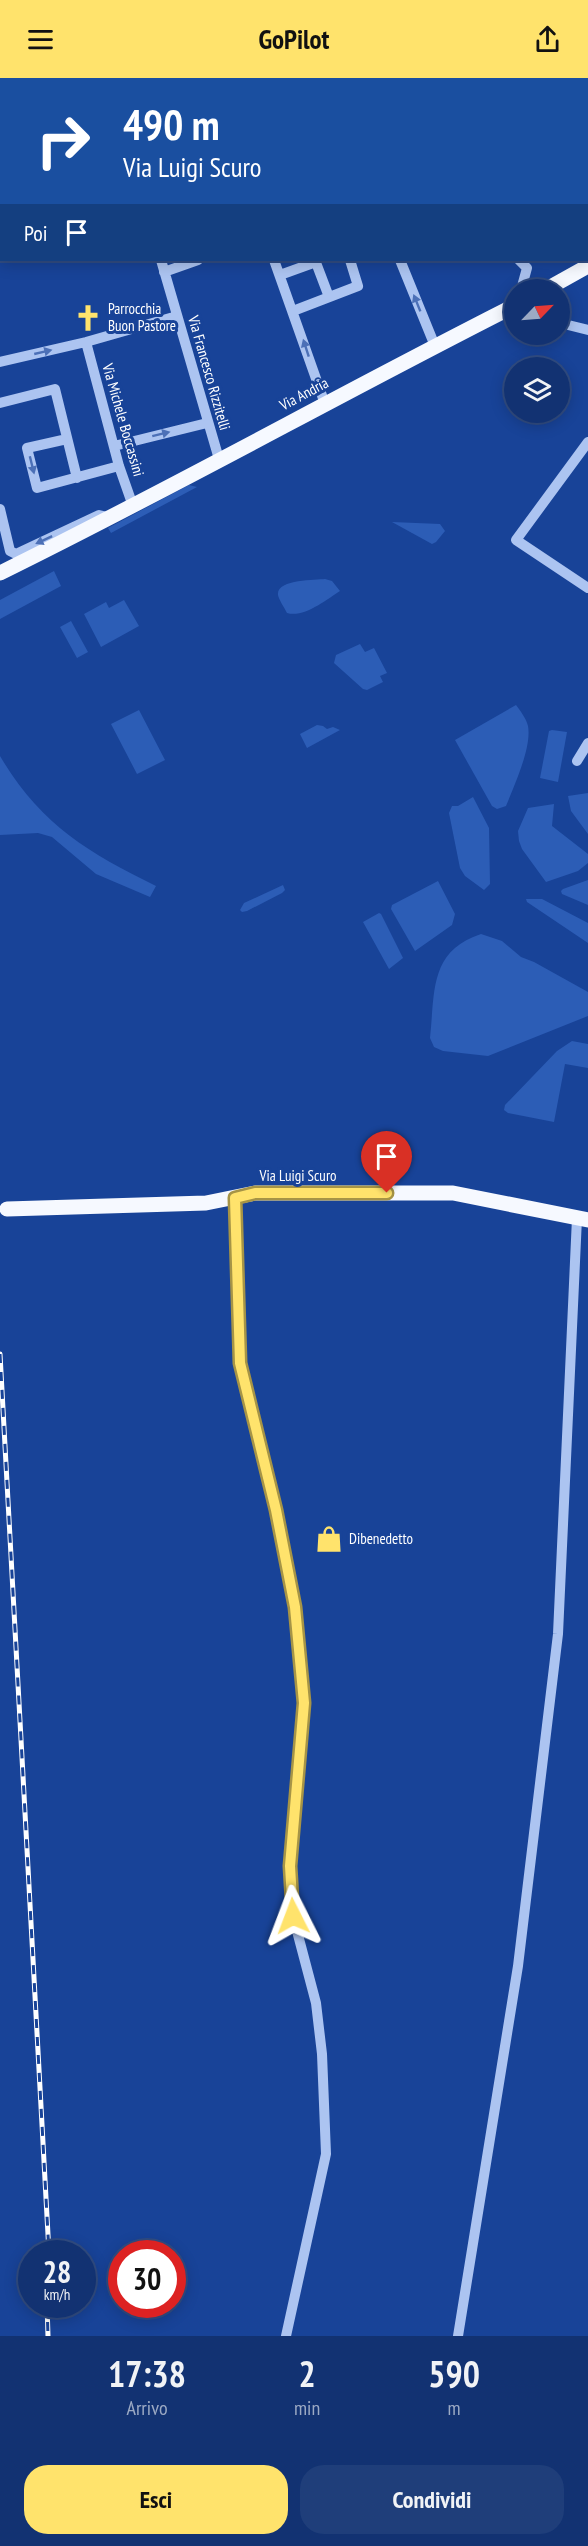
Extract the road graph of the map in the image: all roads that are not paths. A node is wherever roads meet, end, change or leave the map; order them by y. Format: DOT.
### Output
graph roads {
  1 [pos="161,261"];
  2 [pos="195,261"];
  3 [pos="274,261"];
  4 [pos="316,261"];
  5 [pos="350,261"];
  6 [pos="400,261"];
  7 [pos="526,262"];
  8 [pos="588,266"];
  9 [pos="164,272"];
  10 [pos="280,275"];
  11 [pos="523,279"];
  12 [pos="565,279"];
  13 [pos="329,297"];
  14 [pos="294,311"];
  15 [pos="504,311"];
  16 [pos="177,316"];
  17 [pos="570,326"];
  18 [pos="588,330"];
  19 [pos="86,342"];
  20 [pos="435,346"];
  21 [pos="0,362"];
  22 [pos="0,403"];
  23 [pos="325,404"];
  24 [pos="207,423"];
  25 [pos="68,439"];
  26 [pos="588,442"];
  27 [pos="114,446"];
  28 [pos="219,459"];
  29 [pos="119,466"];
  30 [pos="77,478"];
  31 [pos="133,506"];
  32 [pos="0,509"];
  33 [pos="112,518"];
  34 [pos="0,573"];
  35 [pos="588,573"];
  36 [pos="584,585"];
  37 [pos="588,743"];
  38 [pos="577,761"];
  39 [pos="235,1198"];
  40 [pos="7,1209"];
  41 [pos="583,1219"];
  42 [pos="286,2336"];
  43 [pos="458,2336"];
  1 -- 9 [label="street, Via Francesco Rizzitelli"];
  2 -- 9 [label="street"];
  3 -- 10 [label="street"];
  4 -- 10 [label="street"];
  4 -- 13 [label="street"];
  5 -- 13 [label="street"];
  20 -- 6 [label="street, one-way"];
  7 -- 11 [label="street"];
  8 -- 12 [label="main road"];
  9 -- 16 [label="street, Via Francesco Rizzitelli"];
  10 -- 14 [label="street"];
  13 -- 14 [label="street"];
  23 -- 14 [label="street, one-way"];
  15 -- 20 [label="main road, Via Andria"];
  16 -- 19 [label="street"];
  16 -- 24 [label="street, Via Francesco Rizzitelli"];
  17 -- 18 [label="street"];
  21 -- 19 [label="street, one-way"];
  19 -- 27 [label="street, Via Michele Boccassini"];
  20 -- 23 [label="main road, Via Andria"];
  22 -- 25 [label="street"];
  23 -- 28 [label="main road, Via Andria"];
  27 -- 24 [label="street, one-way"];
  24 -- 28 [label="street, Via Francesco Rizzitelli"];
  25 -- 30 [label="street"];
  25 -- 30 [label="street, one-way"];
  26 -- 36 [label="street"];
  27 -- 29 [label="street, Via Michele Boccassini"];
  28 -- 31 [label="main road, Via Andria"];
  29 -- 30 [label="street"];
  29 -- 31 [label="street, Via Michele Boccassini"];
  31 -- 33 [label="main road, Via Andria"];
  33 -- 32 [label="street, Via Andria, one-way"];
  33 -- 34 [label="main road, Via Andria"];
  35 -- 36 [label="street"];
  37 -- 38 [label="street"];
  39 -- 40 [label="main road, Via Luigi Scuro"];
  39 -- 41 [label="main road, Via Luigi Scuro"];
  39 -- 42 [label="street"];
  41 -- 43 [label="street"];
}
